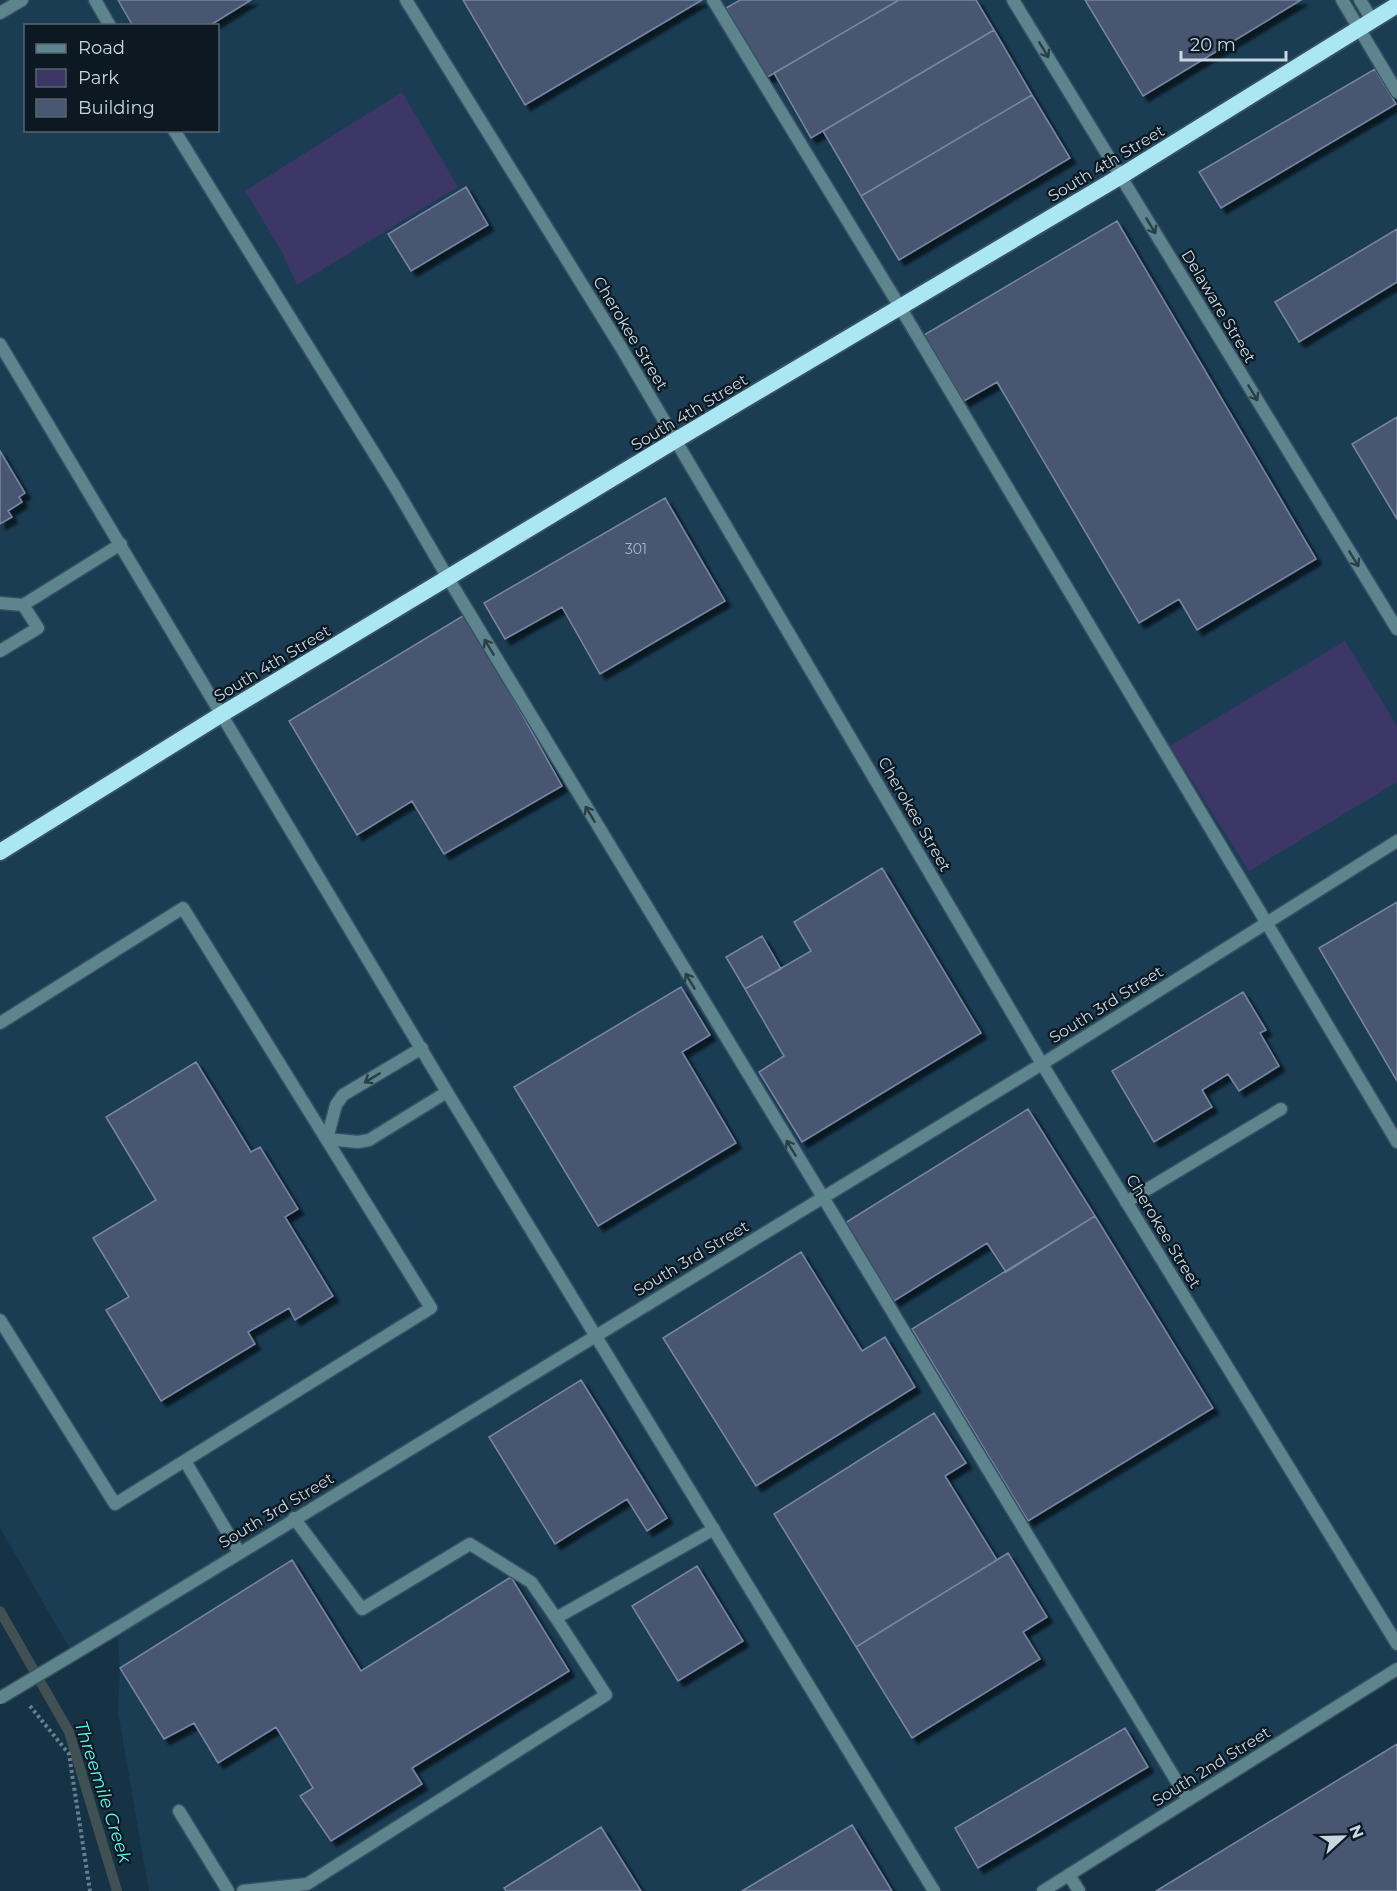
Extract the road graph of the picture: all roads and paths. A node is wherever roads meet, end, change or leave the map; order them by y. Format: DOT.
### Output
graph roads {
  1 [pos="22,0"];
  2 [pos="95,0"];
  3 [pos="406,0"];
  4 [pos="713,0"];
  5 [pos="1014,0"];
  6 [pos="1342,0"];
  7 [pos="1360,0"];
  8 [pos="1397,5"];
  9 [pos="0,13"];
  10 [pos="109,24"];
  11 [pos="1366,24"];
  12 [pos="1397,92"];
  13 [pos="175,132"];
  14 [pos="1121,176"];
  15 [pos="900,307"];
  16 [pos="0,344"];
  17 [pos="676,440"];
  18 [pos="121,544"];
  19 [pos="448,578"];
  20 [pos="0,603"];
  21 [pos="23,604"];
  22 [pos="1397,629"];
  23 [pos="0,651"];
  24 [pos="222,714"];
  25 [pos="1397,841"];
  26 [pos="0,852"];
  27 [pos="1267,923"];
  28 [pos="0,1023"];
  29 [pos="422,1048"];
  30 [pos="1042,1064"];
  31 [pos="447,1092"];
  32 [pos="1281,1109"];
  33 [pos="327,1139"];
  34 [pos="1397,1142"];
  35 [pos="821,1198"];
  36 [pos="1126,1202"];
  37 [pos="0,1320"];
  38 [pos="596,1335"];
  39 [pos="185,1461"];
  40 [pos="294,1518"];
  41 [pos="714,1529"];
  42 [pos="239,1552"];
  43 [pos="556,1618"];
  44 [pos="1397,1644"];
  45 [pos="1397,1669"];
  46 [pos="0,1698"];
  47 [pos="27,1702"];
  48 [pos="1188,1800"];
  49 [pos="179,1811"];
  50 [pos="1069,1875"];
  51 [pos="90,1891"];
  52 [pos="228,1891"];
  53 [pos="243,1891"];
  54 [pos="934,1891"];
  55 [pos="1043,1891"];
  56 [pos="1079,1891"];
  1 -- 9 [label="street"];
  2 -- 10 [label="street"];
  3 -- 17 [label="street, Cherokee Street"];
  4 -- 15 [label="street"];
  5 -- 14 [label="street, Delaware Street, one-way"];
  6 -- 11 [label="street"];
  7 -- 11 [label="street"];
  8 -- 11 [label="highway, South 4th Street"];
  11 -- 12 [label="street"];
  11 -- 14 [label="highway, South 4th Street"];
  13 -- 19 [label="street"];
  14 -- 15 [label="highway, South 4th Street"];
  14 -- 22 [label="street, Delaware Street, one-way"];
  15 -- 17 [label="highway, South 4th Street"];
  15 -- 27 [label="street"];
  16 -- 18 [label="street"];
  17 -- 19 [label="highway, South 4th Street"];
  17 -- 30 [label="street, Cherokee Street"];
  18 -- 21 [label="street"];
  18 -- 24 [label="street"];
  19 -- 24 [label="highway, South 4th Street"];
  35 -- 19 [label="street, one-way"];
  20 -- 21 [label="street"];
  21 -- 23 [label="street"];
  24 -- 26 [label="highway, South 4th Street"];
  24 -- 29 [label="street"];
  25 -- 27 [label="street, South 3rd Street"];
  27 -- 30 [label="street, South 3rd Street"];
  27 -- 34 [label="street"];
  28 -- 33 [label="street"];
  29 -- 31 [label="street"];
  29 -- 33 [label="street, one-way"];
  30 -- 35 [label="street, South 3rd Street"];
  30 -- 36 [label="street, Cherokee Street"];
  31 -- 33 [label="street"];
  31 -- 38 [label="street"];
  32 -- 36 [label="street"];
  33 -- 39 [label="street"];
  35 -- 38 [label="street, South 3rd Street"];
  35 -- 48 [label="street"];
  36 -- 44 [label="street, Cherokee Street"];
  37 -- 39 [label="street"];
  38 -- 40 [label="street, South 3rd Street"];
  38 -- 41 [label="street"];
  39 -- 42 [label="street"];
  40 -- 42 [label="street, South 3rd Street"];
  40 -- 43 [label="street"];
  41 -- 43 [label="street"];
  41 -- 54 [label="street"];
  42 -- 46 [label="street, South 3rd Street, bridge"];
  43 -- 53 [label="street"];
  45 -- 48 [label="street, South 2nd Street"];
  47 -- 51 [label="path"];
  48 -- 50 [label="street, South 2nd Street"];
  49 -- 52 [label="street"];
  50 -- 55 [label="street, South 2nd Street"];
  50 -- 56 [label="street"];
}
